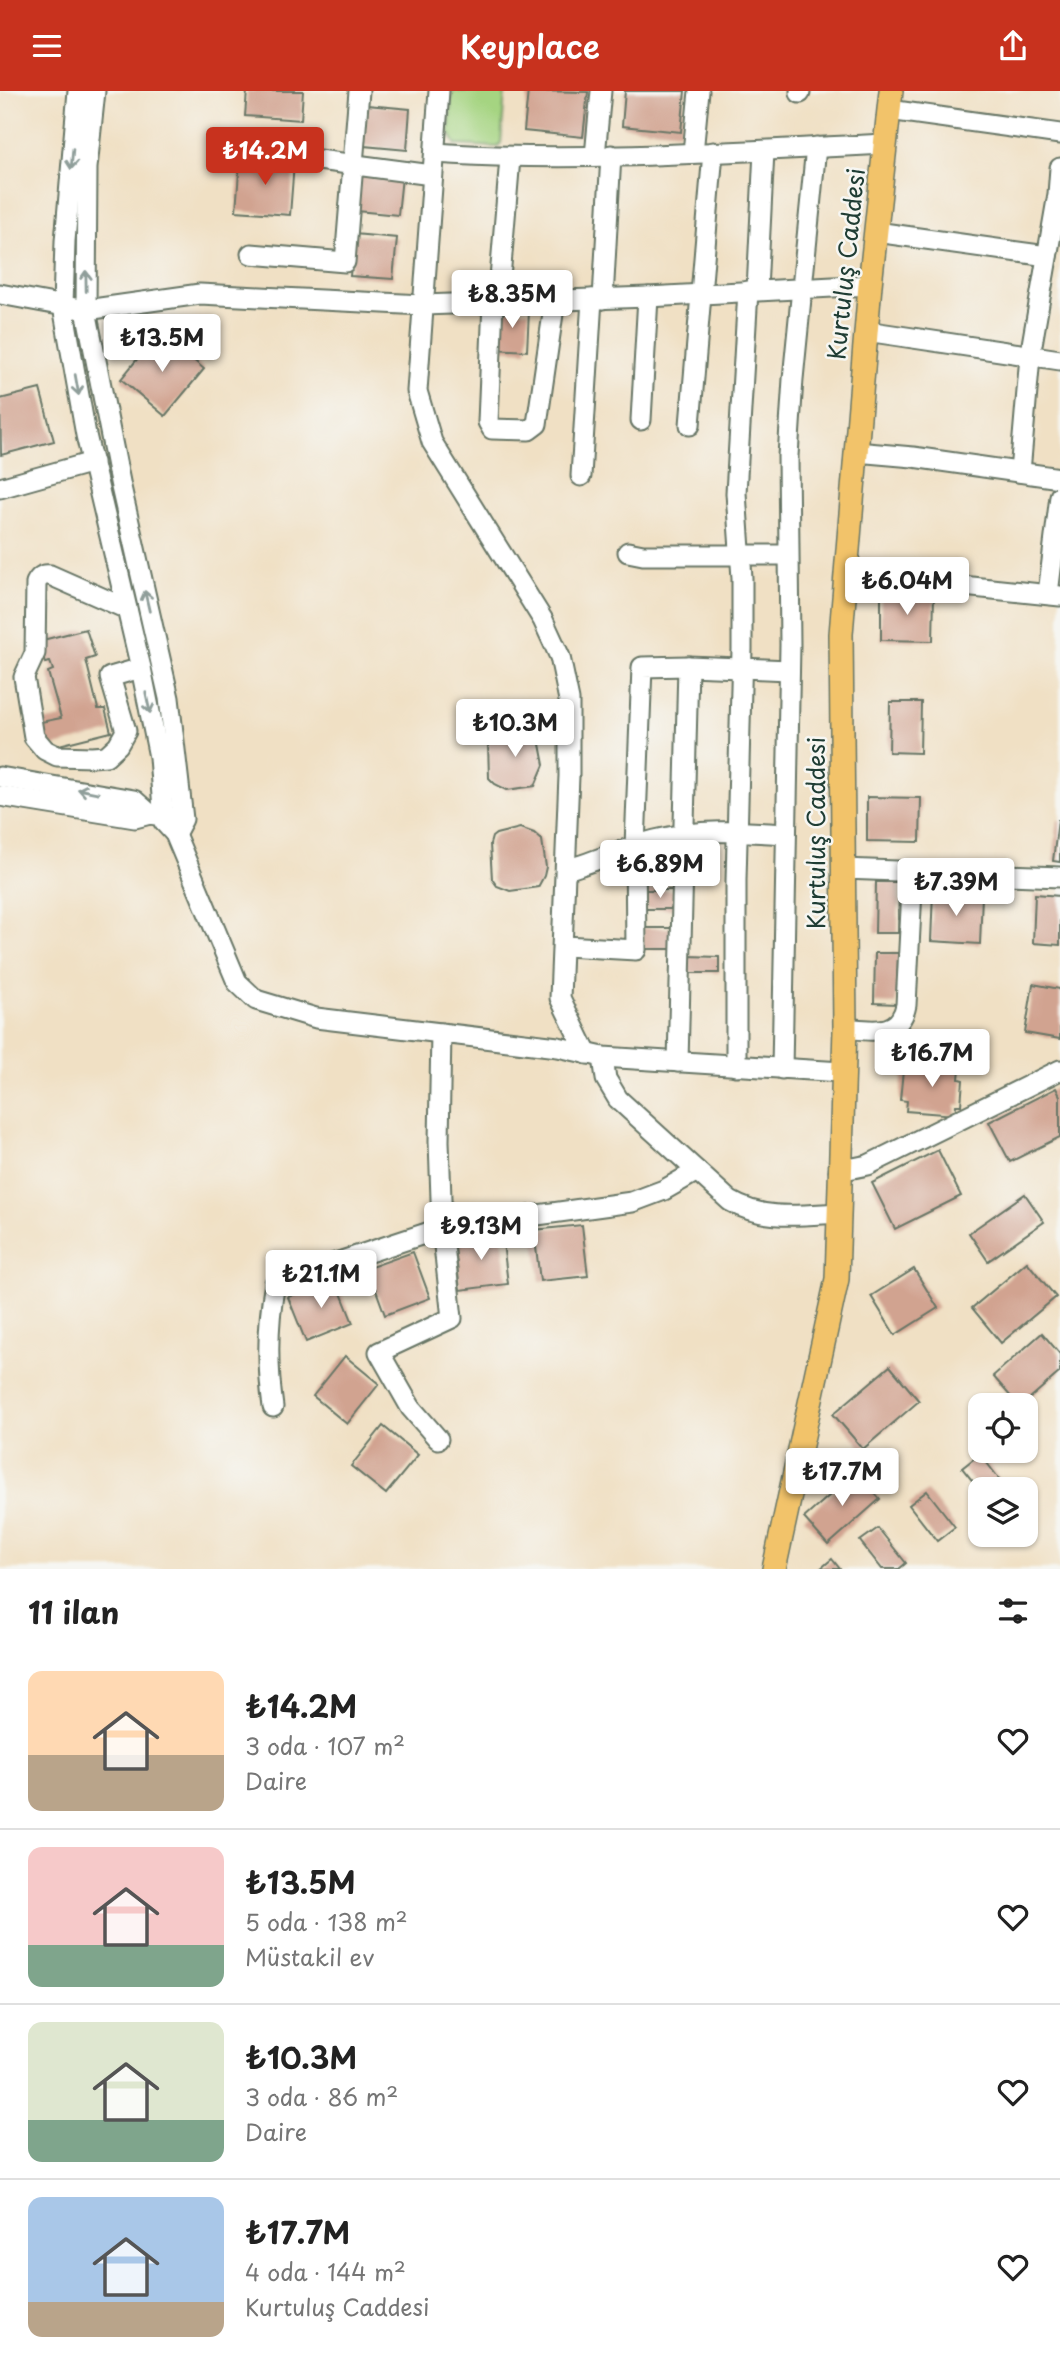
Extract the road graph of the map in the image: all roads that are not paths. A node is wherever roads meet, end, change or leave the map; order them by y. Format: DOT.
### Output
graph roads {
  1 [pos="78,91"];
  2 [pos="95,91"];
  3 [pos="359,91"];
  4 [pos="439,91"];
  5 [pos="601,91"];
  6 [pos="699,91"];
  7 [pos="890,101"];
  8 [pos="1060,134"];
  9 [pos="886,144"];
  10 [pos="816,147"];
  11 [pos="764,151"];
  12 [pos="713,152"];
  13 [pos="435,153"];
  14 [pos="693,153"];
  15 [pos="603,155"];
  16 [pos="303,158"];
  17 [pos="510,158"];
  18 [pos="354,165"];
  19 [pos="1060,168"];
  20 [pos="432,175"];
  21 [pos="876,232"];
  22 [pos="1052,250"];
  23 [pos="251,254"];
  24 [pos="870,285"];
  25 [pos="803,287"];
  26 [pos="752,291"];
  27 [pos="702,293"];
  28 [pos="0,294"];
  29 [pos="648,297"];
  30 [pos="598,299"];
  31 [pos="555,300"];
  32 [pos="495,302"];
  33 [pos="423,305"];
  34 [pos="64,306"];
  35 [pos="86,310"];
  36 [pos="866,331"];
  37 [pos="1030,356"];
  38 [pos="1060,360"];
  39 [pos="641,420"];
  40 [pos="690,425"];
  41 [pos="856,452"];
  42 [pos="93,462"];
  43 [pos="1020,472"];
  44 [pos="581,476"];
  45 [pos="1060,478"];
  46 [pos="0,488"];
  47 [pos="1060,496"];
  48 [pos="628,552"];
  49 [pos="788,555"];
  50 [pos="739,556"];
  51 [pos="846,573"];
  52 [pos="1054,595"];
  53 [pos="127,609"];
  54 [pos="688,666"];
  55 [pos="141,668"];
  56 [pos="742,668"];
  57 [pos="789,670"];
  58 [pos="0,777"];
  59 [pos="0,796"];
  60 [pos="157,815"];
  61 [pos="179,827"];
  62 [pos="737,830"];
  63 [pos="685,834"];
  64 [pos="786,834"];
  65 [pos="635,846"];
  66 [pos="843,869"];
  67 [pos="566,870"];
  68 [pos="913,871"];
  69 [pos="1060,877"];
  70 [pos="564,946"];
  71 [pos="845,1028"];
  72 [pos="440,1033"];
  73 [pos="595,1056"];
  74 [pos="678,1062"];
  75 [pos="736,1066"];
  76 [pos="782,1069"];
  77 [pos="1060,1070"];
  78 [pos="842,1072"];
  79 [pos="697,1171"];
  80 [pos="839,1171"];
  81 [pos="839,1213"];
  82 [pos="442,1228"];
  83 [pos="273,1407"];
  84 [pos="438,1439"];
  85 [pos="774,1569"];
  1 -- 34 [label="street, one-way"];
  35 -- 2 [label="street, one-way"];
  3 -- 18 [label="street"];
  4 -- 13 [label="street"];
  5 -- 15 [label="street"];
  6 -- 14 [label="street"];
  7 -- 8 [label="street"];
  7 -- 9 [label="main road, Kurtuluş Caddesi"];
  9 -- 10 [label="street"];
  9 -- 21 [label="main road, Kurtuluş Caddesi"];
  10 -- 11 [label="street"];
  10 -- 25 [label="street"];
  11 -- 12 [label="street"];
  11 -- 26 [label="street"];
  12 -- 14 [label="street"];
  12 -- 27 [label="street"];
  13 -- 17 [label="street"];
  13 -- 20 [label="street"];
  14 -- 15 [label="street"];
  15 -- 17 [label="street"];
  15 -- 30 [label="street"];
  16 -- 18 [label="street"];
  17 -- 32 [label="street"];
  18 -- 20 [label="street"];
  18 -- 23 [label="street"];
  19 -- 22 [label="street"];
  20 -- 33 [label="street"];
  21 -- 22 [label="street"];
  21 -- 24 [label="main road, Kurtuluş Caddesi"];
  22 -- 37 [label="street"];
  24 -- 25 [label="street"];
  24 -- 36 [label="main road, Kurtuluş Caddesi"];
  25 -- 26 [label="street"];
  25 -- 49 [label="street"];
  26 -- 27 [label="street"];
  26 -- 50 [label="street"];
  27 -- 29 [label="street"];
  27 -- 40 [label="street"];
  28 -- 34 [label="street"];
  29 -- 30 [label="street"];
  29 -- 39 [label="street"];
  30 -- 31 [label="street"];
  30 -- 44 [label="street"];
  31 -- 32 [label="street"];
  31 -- 32 [label="street"];
  32 -- 33 [label="street"];
  33 -- 35 [label="street"];
  33 -- 67 [label="street"];
  34 -- 35 [label="street"];
  34 -- 42 [label="street, one-way"];
  61 -- 35 [label="street, one-way"];
  36 -- 37 [label="street"];
  36 -- 41 [label="main road, Kurtuluş Caddesi"];
  37 -- 38 [label="street"];
  37 -- 43 [label="street"];
  41 -- 43 [label="street"];
  41 -- 51 [label="main road, Kurtuluş Caddesi"];
  42 -- 46 [label="street"];
  42 -- 53 [label="street"];
  43 -- 45 [label="street"];
  47 -- 52 [label="street"];
  48 -- 50 [label="street"];
  49 -- 50 [label="street"];
  49 -- 57 [label="street"];
  50 -- 56 [label="street"];
  51 -- 52 [label="street"];
  51 -- 66 [label="main road, Kurtuluş Caddesi"];
  53 -- 55 [label="street"];
  53 -- 55 [label="street"];
  54 -- 56 [label="street"];
  54 -- 63 [label="street"];
  54 -- 65 [label="street"];
  55 -- 60 [label="street, one-way"];
  56 -- 57 [label="street"];
  56 -- 62 [label="street"];
  57 -- 64 [label="street"];
  60 -- 58 [label="street, one-way"];
  59 -- 60 [label="street"];
  60 -- 61 [label="street"];
  61 -- 72 [label="street"];
  62 -- 63 [label="street"];
  62 -- 64 [label="street"];
  62 -- 75 [label="street"];
  63 -- 65 [label="street"];
  63 -- 74 [label="street"];
  64 -- 76 [label="street"];
  65 -- 67 [label="street"];
  65 -- 70 [label="street"];
  66 -- 68 [label="street"];
  66 -- 71 [label="main road, Kurtuluş Caddesi"];
  67 -- 70 [label="street"];
  68 -- 69 [label="street"];
  68 -- 71 [label="street"];
  70 -- 73 [label="street"];
  71 -- 78 [label="main road, Kurtuluş Caddesi"];
  72 -- 73 [label="street"];
  72 -- 82 [label="street"];
  73 -- 74 [label="street"];
  73 -- 79 [label="street"];
  74 -- 75 [label="street"];
  75 -- 76 [label="street"];
  76 -- 78 [label="street"];
  77 -- 80 [label="street"];
  78 -- 80 [label="main road, Kurtuluş Caddesi"];
  79 -- 81 [label="street"];
  79 -- 82 [label="street"];
  80 -- 81 [label="main road, Kurtuluş Caddesi"];
  81 -- 85 [label="main road, Kurtuluş Caddesi"];
  82 -- 83 [label="street"];
  82 -- 84 [label="street"];
}
